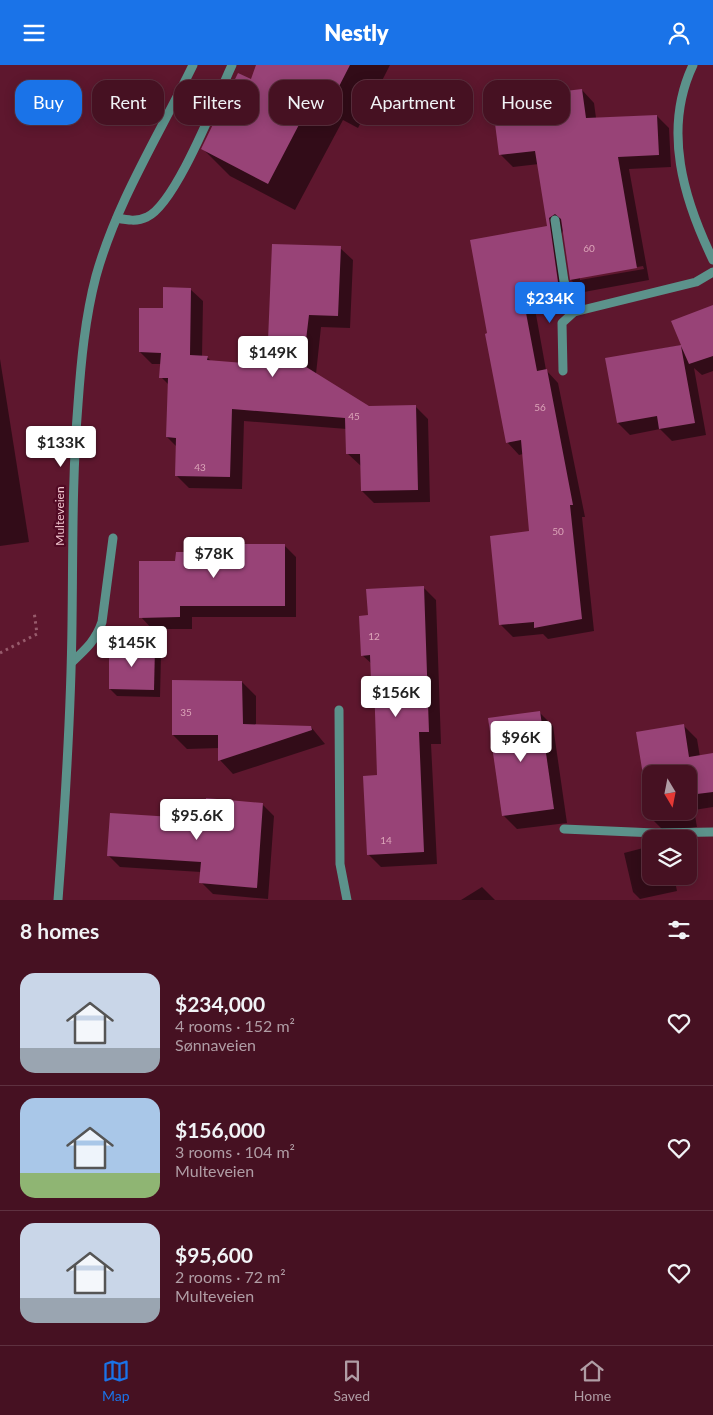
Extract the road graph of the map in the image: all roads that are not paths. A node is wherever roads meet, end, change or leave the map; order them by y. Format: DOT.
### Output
graph roads {
  1 [pos="193,65"];
  2 [pos="232,65"];
  3 [pos="693,65"];
  4 [pos="117,218"];
  5 [pos="555,220"];
  6 [pos="713,260"];
  7 [pos="713,272"];
  8 [pos="574,312"];
  9 [pos="564,371"];
  10 [pos="113,538"];
  11 [pos="72,662"];
  12 [pos="339,710"];
  13 [pos="564,829"];
  14 [pos="713,831"];
  15 [pos="58,900"];
  16 [pos="347,900"];
  1 -- 4 [label="street, Multeveien"];
  2 -- 4 [label="street"];
  3 -- 6 [label="street"];
  4 -- 11 [label="street, Multeveien"];
  5 -- 8 [label="street"];
  7 -- 8 [label="street"];
  8 -- 9 [label="street"];
  10 -- 11 [label="street"];
  11 -- 15 [label="street, Multeveien"];
  12 -- 16 [label="street"];
  13 -- 14 [label="street"];
}
